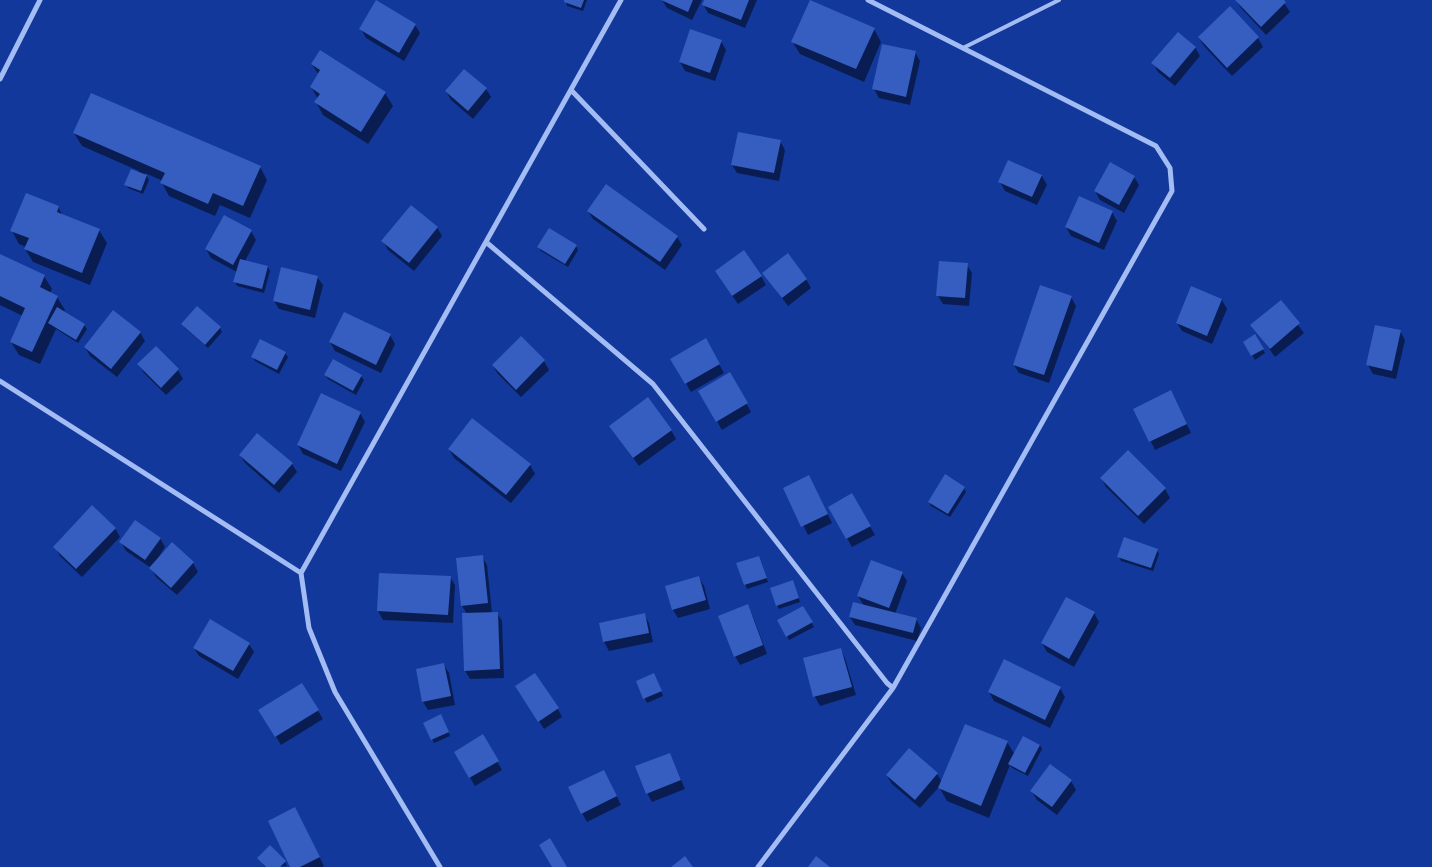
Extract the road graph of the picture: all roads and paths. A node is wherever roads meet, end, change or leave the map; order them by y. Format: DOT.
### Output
graph roads {
  1 [pos="40,0"];
  2 [pos="621,0"];
  3 [pos="868,0"];
  4 [pos="1059,0"];
  5 [pos="963,48"];
  6 [pos="0,79"];
  7 [pos="571,90"];
  8 [pos="704,229"];
  9 [pos="486,242"];
  10 [pos="0,381"];
  11 [pos="300,573"];
  12 [pos="893,688"];
  13 [pos="440,867"];
  14 [pos="758,867"];
  1 -- 6 [label="street"];
  2 -- 7 [label="street"];
  3 -- 5 [label="street"];
  4 -- 5 [label="lane"];
  5 -- 12 [label="street"];
  7 -- 8 [label="street"];
  7 -- 9 [label="street"];
  9 -- 11 [label="street"];
  9 -- 12 [label="street"];
  10 -- 11 [label="street"];
  11 -- 13 [label="street"];
  12 -- 14 [label="street"];
}
